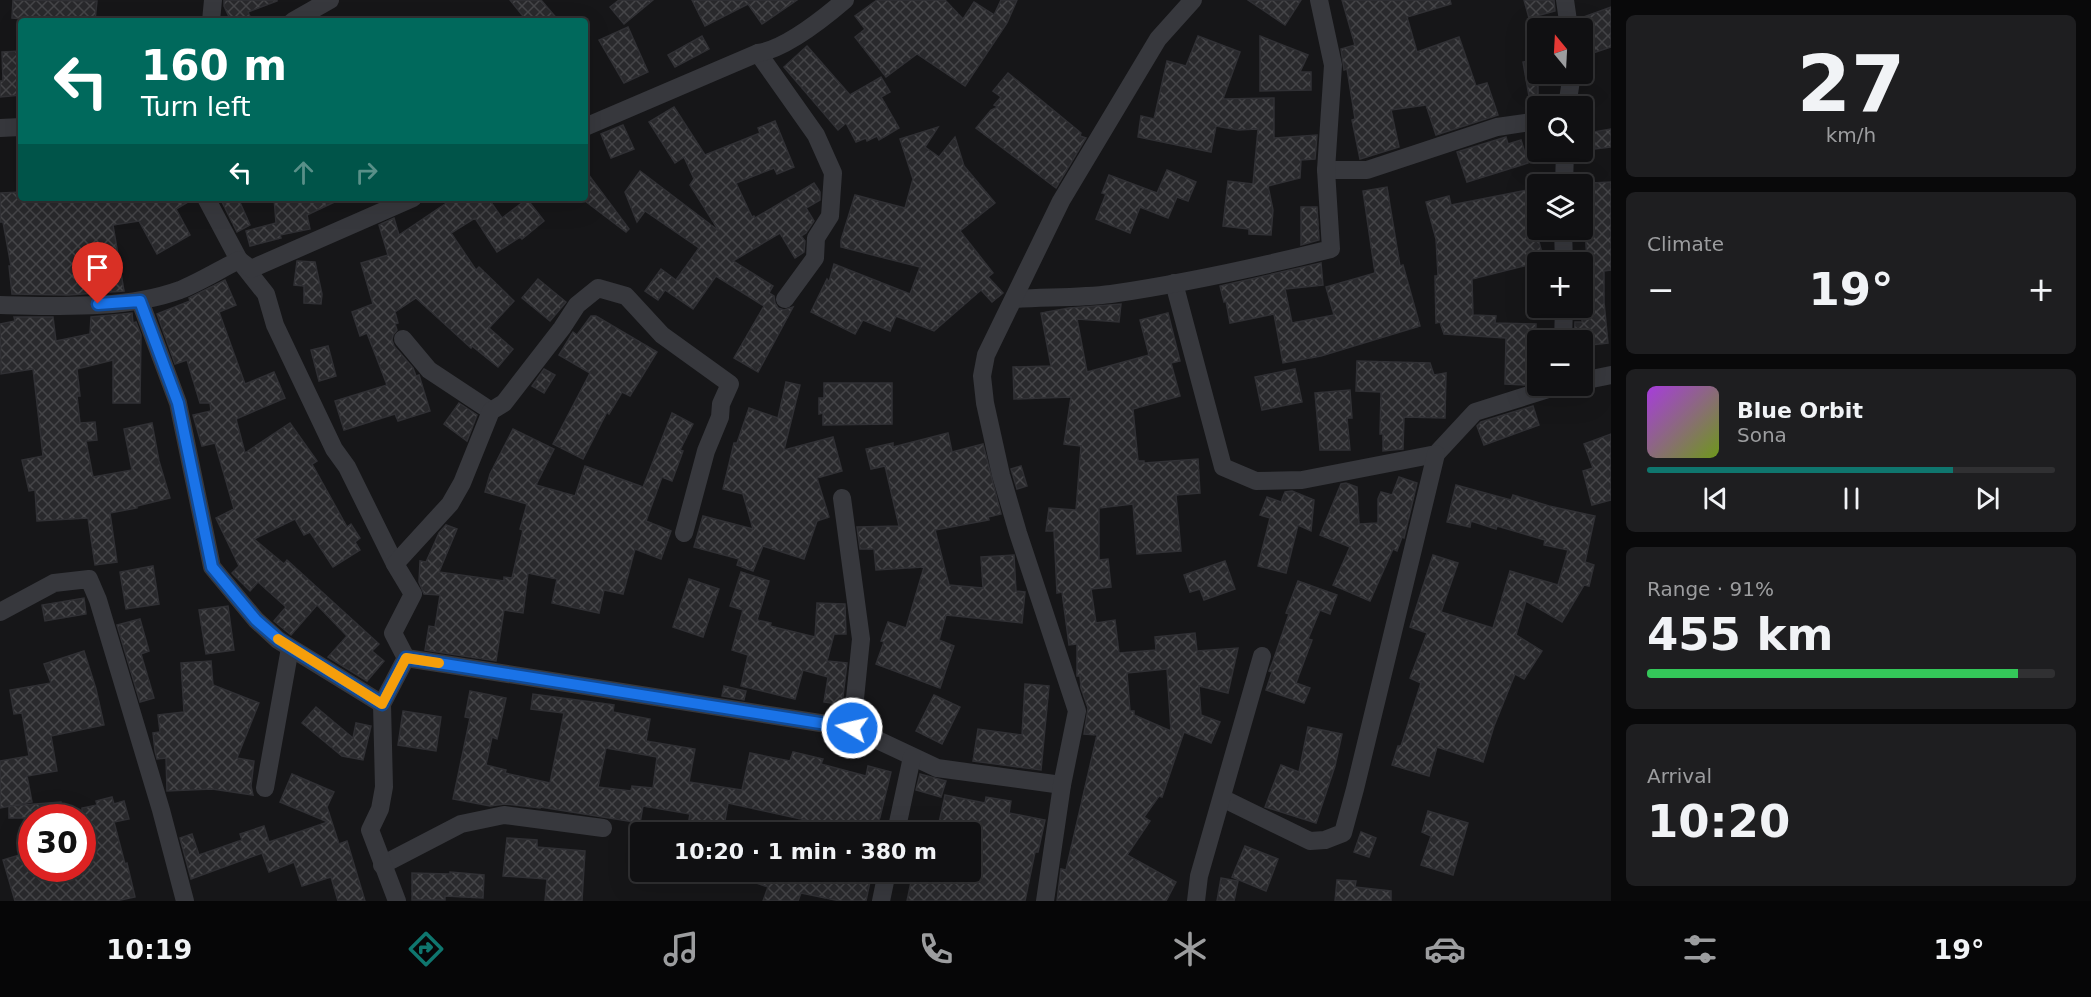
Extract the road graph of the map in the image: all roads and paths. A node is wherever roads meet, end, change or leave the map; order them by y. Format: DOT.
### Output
graph roads {
  1 [pos="213,0"];
  2 [pos="330,0"];
  3 [pos="845,0"];
  4 [pos="1193,0"];
  5 [pos="1319,0"];
  6 [pos="1564,0"];
  7 [pos="211,18"];
  8 [pos="298,18"];
  9 [pos="1567,18"];
  10 [pos="758,53"];
  11 [pos="1527,123"];
  12 [pos="588,126"];
  13 [pos="18,127"];
  14 [pos="0,128"];
  15 [pos="1326,170"];
  16 [pos="208,201"];
  17 [pos="406,201"];
  18 [pos="238,260"];
  19 [pos="1173,284"];
  20 [pos="1015,298"];
  21 [pos="785,299"];
  22 [pos="140,301"];
  23 [pos="0,305"];
  24 [pos="403,339"];
  25 [pos="1611,375"];
  26 [pos="1593,379"];
  27 [pos="1527,396"];
  28 [pos="491,411"];
  29 [pos="1437,454"];
  30 [pos="842,498"];
  31 [pos="684,534"];
  32 [pos="395,564"];
  33 [pos="0,612"];
  34 [pos="290,648"];
  35 [pos="1262,656"];
  36 [pos="406,658"];
  37 [pos="382,704"];
  38 [pos="852,728"];
  39 [pos="912,757"];
  40 [pos="1062,785"];
  41 [pos="265,788"];
  42 [pos="1222,798"];
  43 [pos="898,822"];
  44 [pos="603,828"];
  45 [pos="382,865"];
  46 [pos="885,882"];
  47 [pos="185,901"];
  48 [pos="397,901"];
  49 [pos="881,901"];
  50 [pos="1045,901"];
  51 [pos="1196,901"];
  1 -- 7 [label="street"];
  2 -- 8 [label="street"];
  3 -- 10 [label="street"];
  4 -- 20 [label="street"];
  5 -- 15 [label="street"];
  6 -- 9 [label="street"];
  10 -- 12 [label="street"];
  10 -- 21 [label="street"];
  11 -- 15 [label="street"];
  13 -- 14 [label="street"];
  15 -- 19 [label="street"];
  16 -- 18 [label="street"];
  17 -- 18 [label="street"];
  18 -- 22 [label="street"];
  18 -- 32 [label="street"];
  19 -- 20 [label="street"];
  19 -- 29 [label="street"];
  20 -- 40 [label="street"];
  22 -- 23 [label="street"];
  22 -- 34 [label="street"];
  24 -- 28 [label="street"];
  25 -- 26 [label="street"];
  27 -- 29 [label="street"];
  28 -- 31 [label="street"];
  28 -- 32 [label="street"];
  29 -- 42 [label="street"];
  30 -- 38 [label="street"];
  32 -- 36 [label="street"];
  33 -- 47 [label="street"];
  34 -- 37 [label="street"];
  34 -- 41 [label="street"];
  35 -- 42 [label="street"];
  36 -- 37 [label="street"];
  36 -- 38 [label="street"];
  37 -- 45 [label="street"];
  38 -- 39 [label="street"];
  39 -- 40 [label="street"];
  39 -- 43 [label="street"];
  40 -- 50 [label="street"];
  42 -- 51 [label="street"];
  44 -- 45 [label="street"];
  45 -- 48 [label="street"];
  46 -- 49 [label="street"];
}
